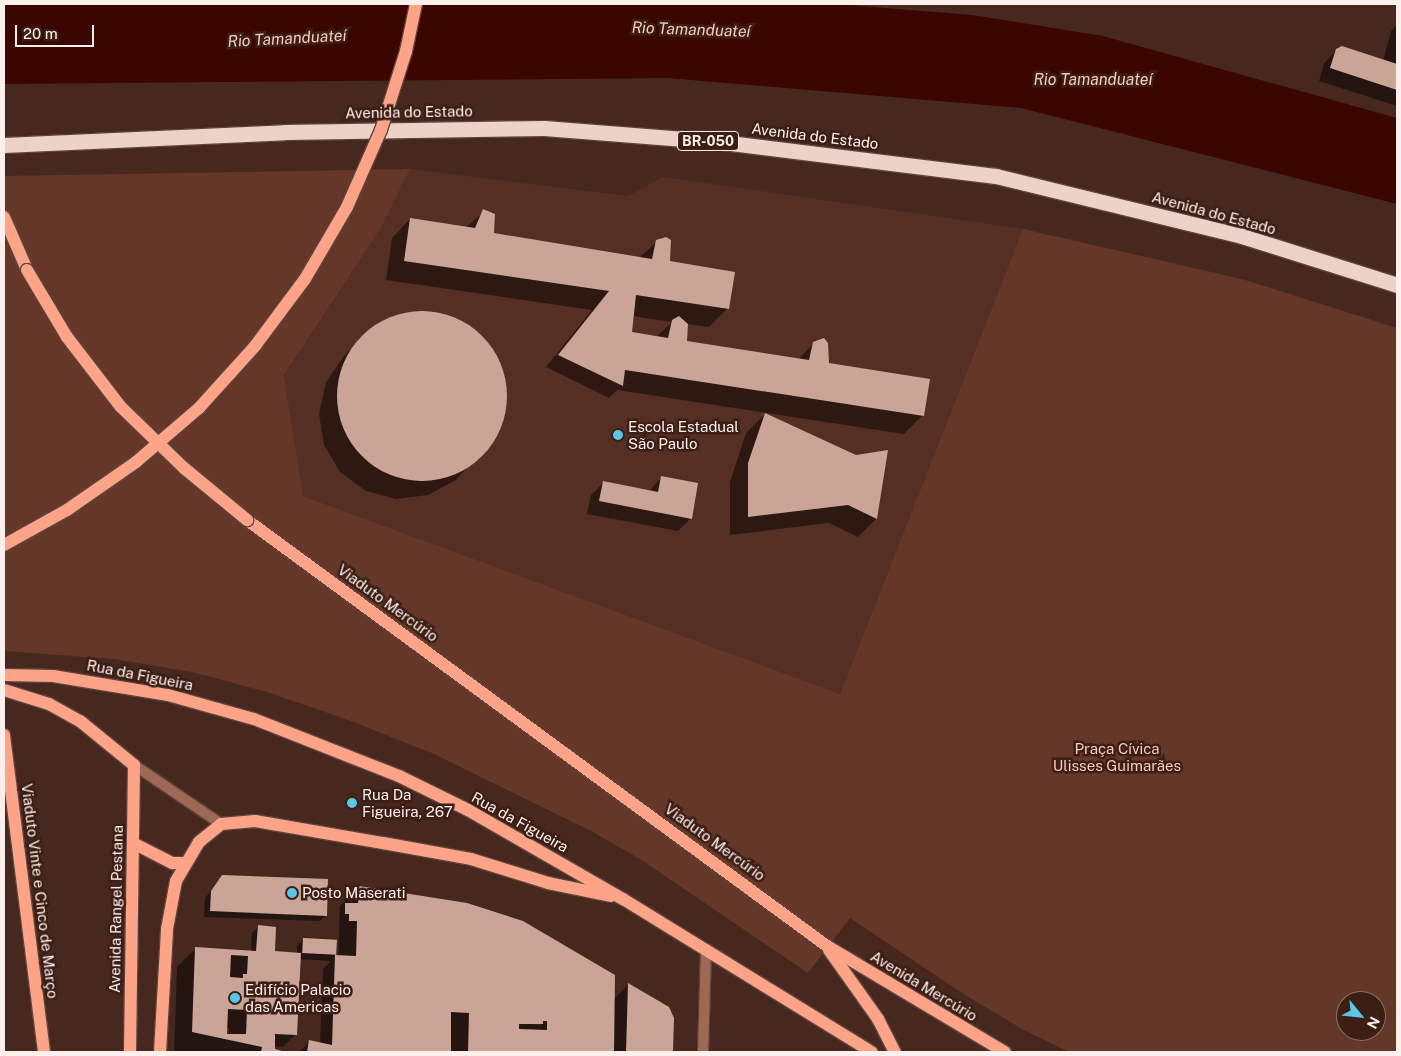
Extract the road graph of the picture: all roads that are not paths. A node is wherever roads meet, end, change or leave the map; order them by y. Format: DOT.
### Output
graph roads {
  1 [pos="416,4"];
  2 [pos="4,145"];
  3 [pos="4,216"];
  4 [pos="1397,285"];
  5 [pos="4,545"];
  6 [pos="4,675"];
  7 [pos="4,690"];
  8 [pos="4,735"];
  9 [pos="134,765"];
  10 [pos="221,824"];
  11 [pos="135,844"];
  12 [pos="184,863"];
  13 [pos="623,899"];
  14 [pos="826,946"];
  15 [pos="706,949"];
  16 [pos="44,1052"];
  17 [pos="130,1052"];
  18 [pos="160,1052"];
  19 [pos="703,1052"];
  20 [pos="872,1052"];
  21 [pos="895,1052"];
  22 [pos="1005,1052"];
  1 -- 5 [label="main road, bridge"];
  2 -- 4 [label="highway, Avenida do Estado / BR-050"];
  3 -- 14 [label="main road, Viaduto Mercúrio, bridge"];
  6 -- 13 [label="main road, Rua da Figueira"];
  7 -- 9 [label="main road"];
  8 -- 16 [label="main road, Viaduto Vinte e Cinco de Março"];
  9 -- 10 [label="street"];
  9 -- 11 [label="main road, Avenida Rangel Pestana"];
  10 -- 12 [label="main road"];
  10 -- 13 [label="main road"];
  11 -- 12 [label="main road"];
  11 -- 17 [label="main road, Avenida Rangel Pestana"];
  12 -- 18 [label="main road"];
  13 -- 15 [label="main road, Rua da Figueira"];
  14 -- 21 [label="main road"];
  14 -- 22 [label="main road, Avenida Mercúrio"];
  15 -- 19 [label="street"];
  15 -- 20 [label="main road, Rua da Figueira"];
}
